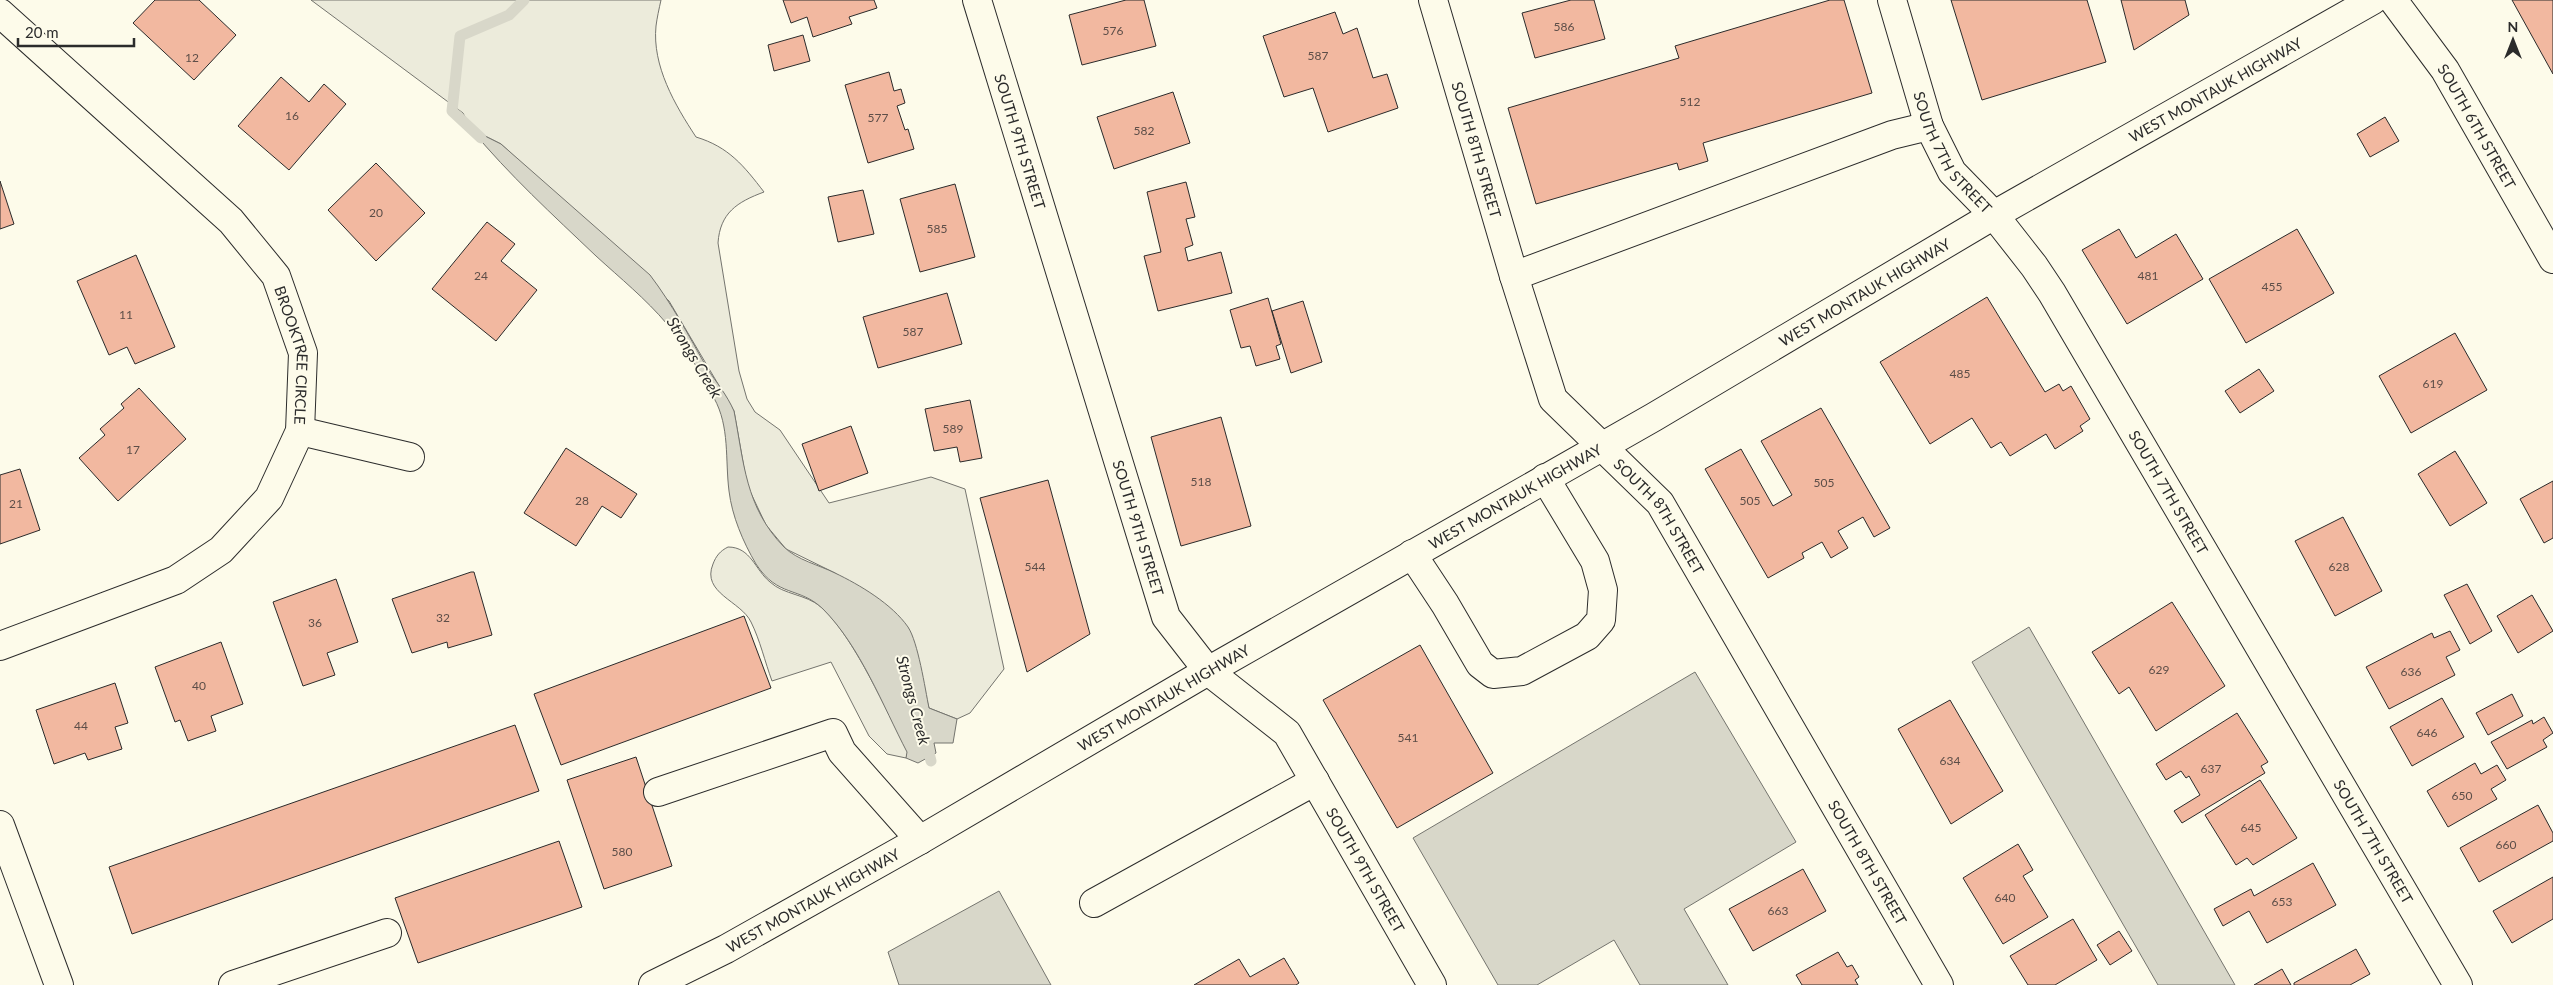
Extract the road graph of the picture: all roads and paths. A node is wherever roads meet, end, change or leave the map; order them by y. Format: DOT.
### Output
graph roads {
  1 [pos="977,0"];
  2 [pos="1433,0"];
  3 [pos="1892,0"];
  4 [pos="2373,0"];
  5 [pos="2393,0"];
  6 [pos="0,13"];
  7 [pos="1929,126"];
  8 [pos="1994,215"];
  9 [pos="2553,259"];
  10 [pos="1514,276"];
  11 [pos="300,431"];
  12 [pos="1602,446"];
  13 [pos="410,457"];
  14 [pos="1545,478"];
  15 [pos="1412,554"];
  16 [pos="0,646"];
  17 [pos="1208,671"];
  18 [pos="1314,781"];
  19 [pos="658,792"];
  20 [pos="0,825"];
  21 [pos="920,840"];
  22 [pos="1094,904"];
  23 [pos="387,933"];
  24 [pos="687,978"];
  25 [pos="59,985"];
  26 [pos="233,985"];
  27 [pos="653,985"];
  28 [pos="1432,985"];
  29 [pos="1939,985"];
  30 [pos="2458,985"];
  1 -- 17 [label="street, SOUTH 9TH STREET"];
  2 -- 10 [label="street, SOUTH 8TH STREET"];
  3 -- 7 [label="street, SOUTH 7TH STREET"];
  4 -- 8 [label="street, WEST MONTAUK HIGHWAY"];
  5 -- 9 [label="street, SOUTH 6TH STREET"];
  6 -- 11 [label="street, BROOKTREE CIRCLE"];
  7 -- 8 [label="street, SOUTH 7TH STREET"];
  7 -- 10 [label="street"];
  8 -- 12 [label="street, WEST MONTAUK HIGHWAY"];
  8 -- 30 [label="street, SOUTH 7TH STREET"];
  10 -- 12 [label="street, SOUTH 8TH STREET"];
  11 -- 13 [label="street"];
  11 -- 16 [label="street, BROOKTREE CIRCLE"];
  12 -- 14 [label="street, WEST MONTAUK HIGHWAY"];
  12 -- 29 [label="street, SOUTH 8TH STREET"];
  14 -- 15 [label="street, WEST MONTAUK HIGHWAY"];
  14 -- 15 [label="street"];
  15 -- 17 [label="street, WEST MONTAUK HIGHWAY"];
  17 -- 18 [label="street, SOUTH 9TH STREET"];
  17 -- 21 [label="street, WEST MONTAUK HIGHWAY"];
  18 -- 22 [label="street"];
  18 -- 28 [label="street, SOUTH 9TH STREET"];
  19 -- 21 [label="street"];
  20 -- 25 [label="street"];
  21 -- 24 [label="street, WEST MONTAUK HIGHWAY"];
  23 -- 26 [label="street"];
  24 -- 27 [label="street, WEST MONTAUK HIGHWAY"];
}
